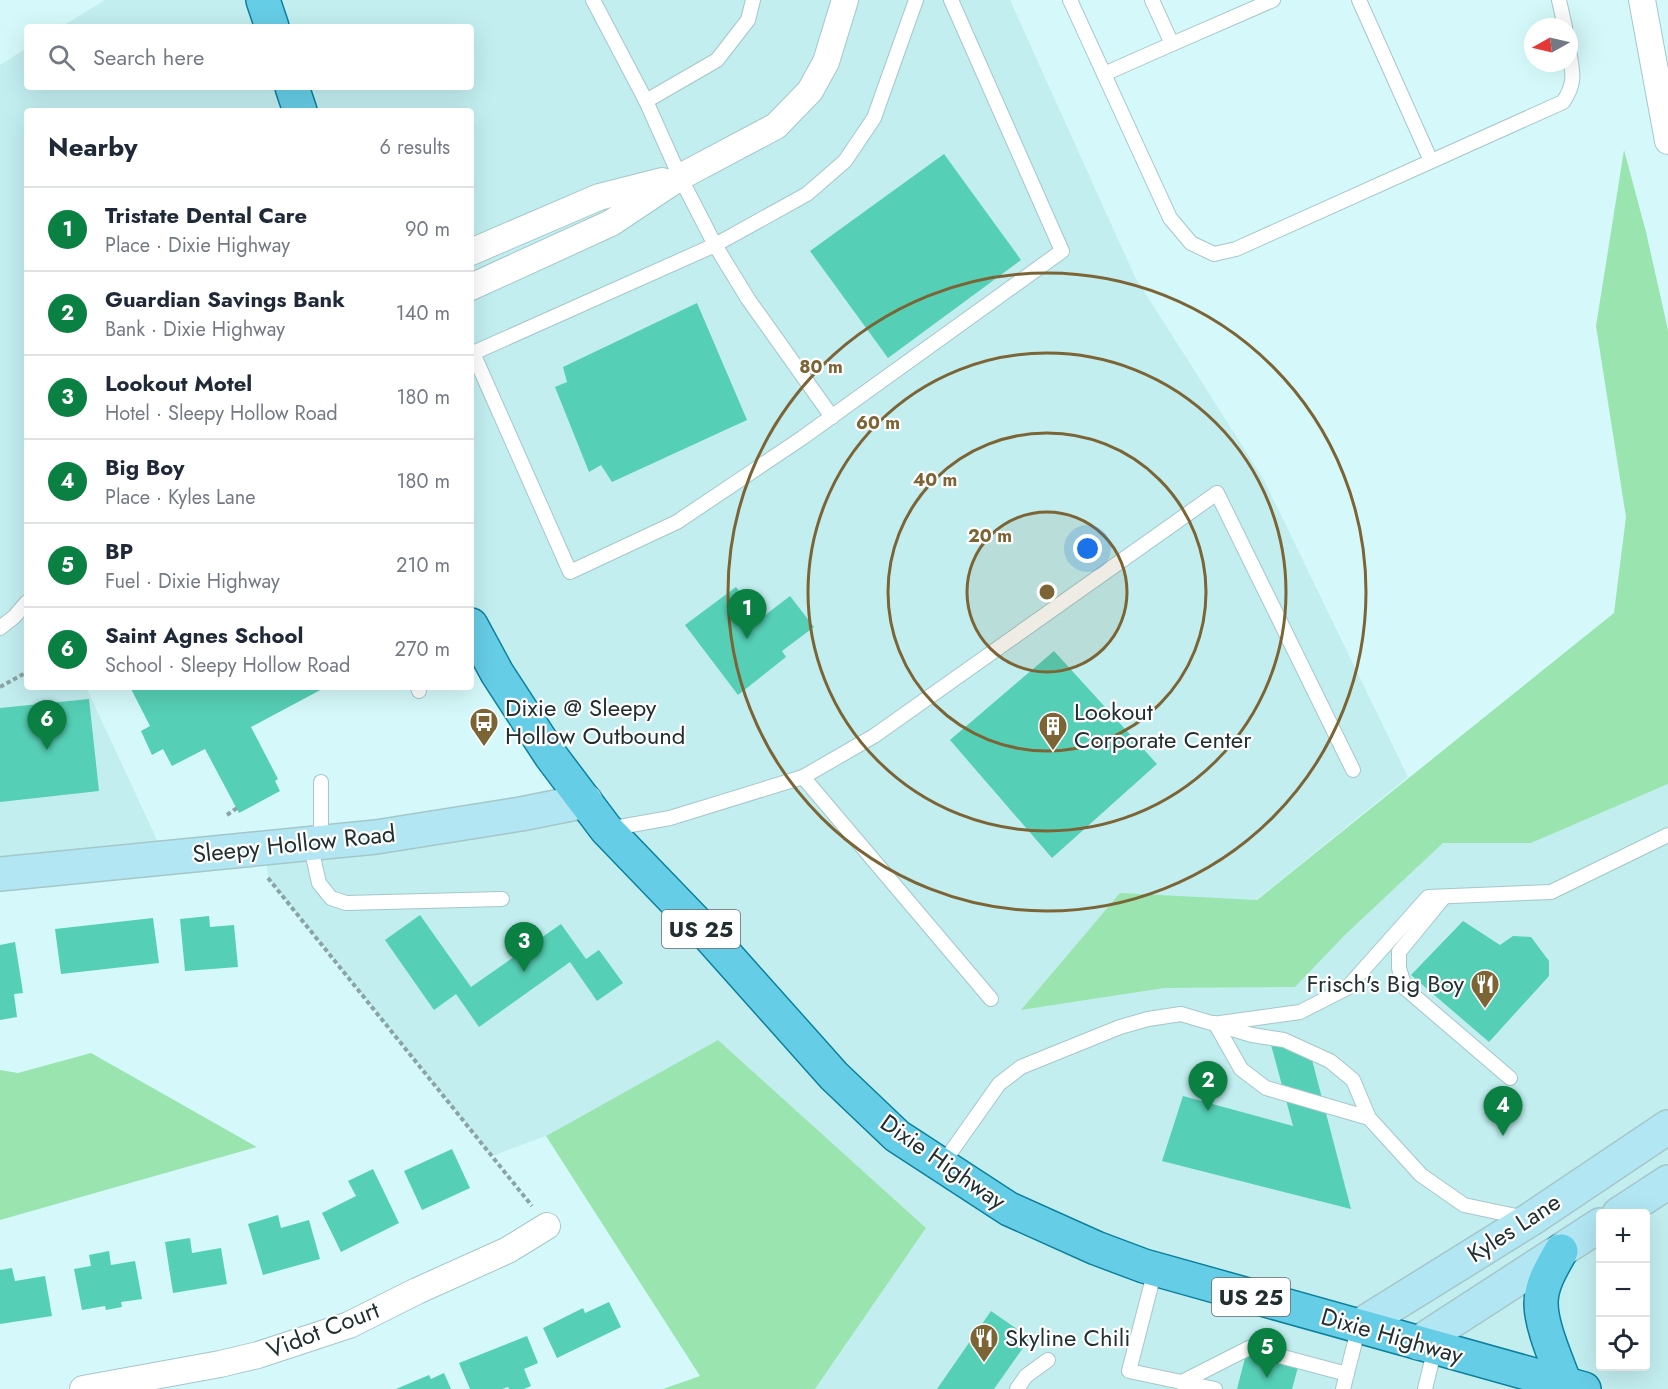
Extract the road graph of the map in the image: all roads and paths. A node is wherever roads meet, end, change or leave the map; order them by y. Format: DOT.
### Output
graph roads {
  1 [pos="263,0"];
  2 [pos="592,0"];
  3 [pos="753,0"];
  4 [pos="845,0"];
  5 [pos="916,0"];
  6 [pos="951,0"];
  7 [pos="1070,0"];
  8 [pos="1152,0"];
  9 [pos="1273,0"];
  10 [pos="1359,0"];
  11 [pos="1560,0"];
  12 [pos="1642,0"];
  13 [pos="1563,18"];
  14 [pos="271,24"];
  15 [pos="1172,44"];
  16 [pos="1572,72"];
  17 [pos="1104,74"];
  18 [pos="293,90"];
  19 [pos="646,101"];
  20 [pos="299,108"];
  21 [pos="1668,141"];
  22 [pos="1431,161"];
  23 [pos="680,177"];
  24 [pos="715,245"];
  25 [pos="474,251"];
  26 [pos="474,286"];
  27 [pos="474,353"];
  28 [pos="474,355"];
  29 [pos="832,417"];
  30 [pos="24,605"];
  31 [pos="0,628"];
  32 [pos="474,630"];
  33 [pos="24,674"];
  34 [pos="0,687"];
  35 [pos="1353,770"];
  36 [pos="803,777"];
  37 [pos="321,782"];
  38 [pos="586,801"];
  39 [pos="237,808"];
  40 [pos="227,815"];
  41 [pos="606,829"];
  42 [pos="1668,835"];
  43 [pos="315,842"];
  44 [pos="0,874"];
  45 [pos="268,878"];
  46 [pos="1444,897"];
  47 [pos="502,899"];
  48 [pos="991,999"];
  49 [pos="1215,1023"];
  50 [pos="1510,1078"];
  51 [pos="1369,1118"];
  52 [pos="1668,1127"];
  53 [pos="941,1166"];
  54 [pos="1668,1182"];
  55 [pos="1627,1209"];
  56 [pos="1531,1219"];
  57 [pos="547,1226"];
  58 [pos="1596,1228"];
  59 [pos="1561,1251"];
  60 [pos="1155,1270"];
  61 [pos="1359,1326"];
  62 [pos="1426,1345"];
  63 [pos="1048,1360"];
  64 [pos="1347,1374"];
  65 [pos="1184,1386"];
  66 [pos="1571,1387"];
  67 [pos="83,1389"];
  68 [pos="1017,1389"];
  69 [pos="1215,1389"];
  70 [pos="1343,1389"];
  71 [pos="1425,1389"];
  1 -- 14 [label="main road"];
  2 -- 19 [label="lane"];
  3 -- 19 [label="lane"];
  4 -- 23 [label="street"];
  5 -- 24 [label="lane"];
  6 -- 29 [label="lane"];
  7 -- 17 [label="lane"];
  8 -- 15 [label="lane"];
  9 -- 15 [label="lane"];
  10 -- 22 [label="lane"];
  11 -- 13 [label="lane"];
  12 -- 21 [label="street"];
  15 -- 17 [label="lane"];
  16 -- 22 [label="lane"];
  17 -- 22 [label="lane"];
  18 -- 20 [label="main road"];
  19 -- 23 [label="lane"];
  23 -- 24 [label="lane"];
  23 -- 25 [label="street"];
  23 -- 26 [label="street"];
  24 -- 27 [label="lane"];
  24 -- 29 [label="lane"];
  28 -- 29 [label="lane"];
  30 -- 31 [label="lane"];
  32 -- 38 [label="main road, Dixie Highway / US 25"];
  33 -- 34 [label="path"];
  35 -- 36 [label="lane"];
  36 -- 41 [label="lane"];
  36 -- 48 [label="lane"];
  37 -- 43 [label="lane"];
  38 -- 41 [label="main road, Dixie Highway / US 25"];
  38 -- 43 [label="main road, Sleepy Hollow Road"];
  39 -- 40 [label="path"];
  41 -- 53 [label="main road, Dixie Highway / US 25"];
  42 -- 46 [label="lane"];
  43 -- 44 [label="main road, Sleepy Hollow Road"];
  43 -- 47 [label="lane"];
  45 -- 57 [label="path"];
  46 -- 49 [label="lane"];
  46 -- 50 [label="lane"];
  49 -- 51 [label="lane"];
  49 -- 51 [label="lane"];
  49 -- 53 [label="lane"];
  51 -- 56 [label="lane"];
  52 -- 56 [label="main road, Kyles Lane"];
  53 -- 60 [label="main road, Dixie Highway / US 25"];
  54 -- 55 [label="main road"];
  56 -- 61 [label="main road, Kyles Lane"];
  57 -- 67 [label="street, Vidot Court"];
  58 -- 59 [label="main road, Kyles Lane"];
  59 -- 62 [label="main road, Kyles Lane"];
  59 -- 66 [label="main road"];
  60 -- 61 [label="main road, Dixie Highway / US 25"];
  60 -- 65 [label="lane"];
  61 -- 62 [label="main road, Dixie Highway / US 25"];
  61 -- 64 [label="lane"];
  62 -- 66 [label="main road, Dixie Highway / US 25"];
  62 -- 71 [label="lane"];
  63 -- 68 [label="lane"];
  64 -- 65 [label="lane"];
  64 -- 70 [label="lane"];
  65 -- 69 [label="lane"];
}
